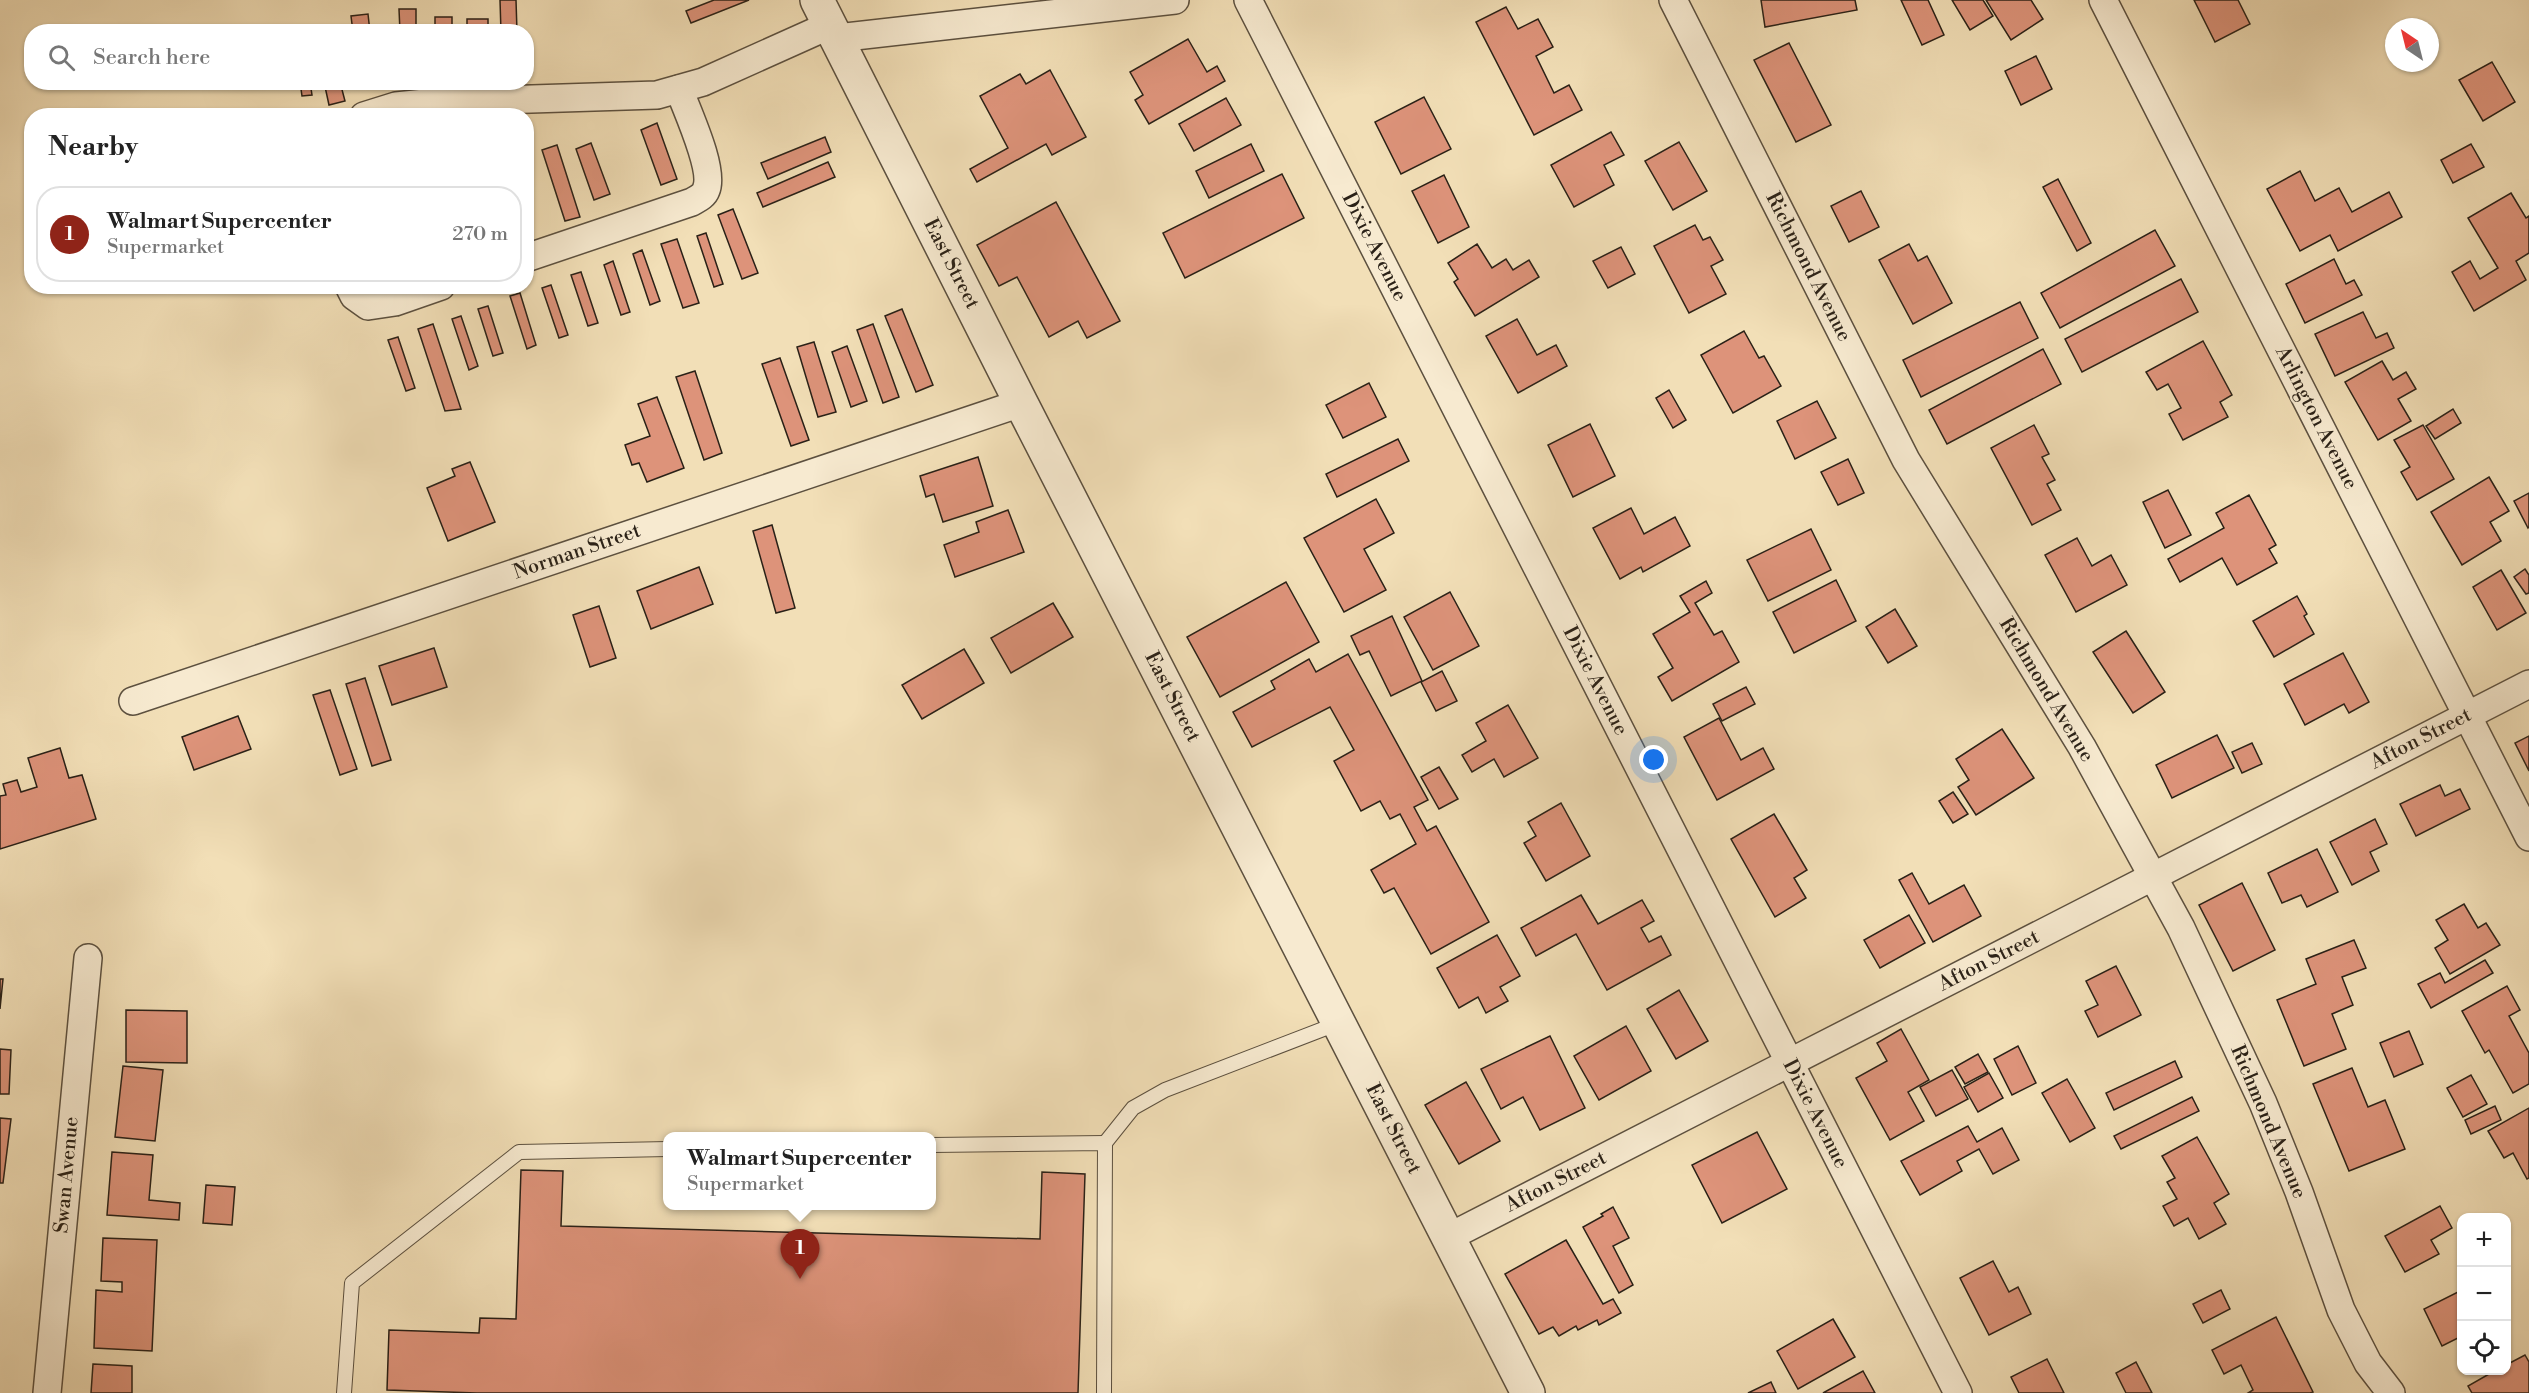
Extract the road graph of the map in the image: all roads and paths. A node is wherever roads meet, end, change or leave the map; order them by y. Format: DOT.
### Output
graph roads {
  1 [pos="1175,0"];
  2 [pos="1248,0"];
  3 [pos="1673,0"];
  4 [pos="2103,0"];
  5 [pos="828,21"];
  6 [pos="679,89"];
  7 [pos="390,108"];
  8 [pos="534,255"];
  9 [pos="353,294"];
  10 [pos="418,294"];
  11 [pos="1021,403"];
  12 [pos="2529,684"];
  13 [pos="133,702"];
  14 [pos="2467,716"];
  15 [pos="2529,837"];
  16 [pos="2153,877"];
  17 [pos="88,958"];
  18 [pos="1339,1023"];
  19 [pos="1789,1062"];
  20 [pos="1105,1143"];
  21 [pos="936,1145"];
  22 [pos="663,1149"];
  23 [pos="1449,1237"];
  24 [pos="47,1393"];
  25 [pos="344,1393"];
  26 [pos="1104,1393"];
  27 [pos="1528,1393"];
  28 [pos="1958,1393"];
  29 [pos="2391,1393"];
  1 -- 5 [label="street"];
  2 -- 19 [label="street, Dixie Avenue"];
  3 -- 16 [label="street, Richmond Avenue"];
  4 -- 14 [label="street, Arlington Avenue"];
  5 -- 6 [label="street"];
  5 -- 11 [label="street, East Street"];
  6 -- 7 [label="street"];
  6 -- 8 [label="street"];
  9 -- 10 [label="street"];
  11 -- 13 [label="street, Norman Street"];
  11 -- 18 [label="street, East Street"];
  12 -- 14 [label="street, Afton Street"];
  14 -- 15 [label="street, Arlington Avenue"];
  14 -- 16 [label="street, Afton Street"];
  16 -- 19 [label="street, Afton Street"];
  16 -- 29 [label="street, Richmond Avenue"];
  17 -- 24 [label="street, Swan Avenue"];
  18 -- 20 [label="lane"];
  18 -- 23 [label="street, East Street"];
  19 -- 23 [label="street, Afton Street"];
  19 -- 28 [label="street, Dixie Avenue"];
  20 -- 21 [label="lane"];
  20 -- 26 [label="lane"];
  22 -- 25 [label="lane"];
  23 -- 27 [label="street, East Street"];
}
